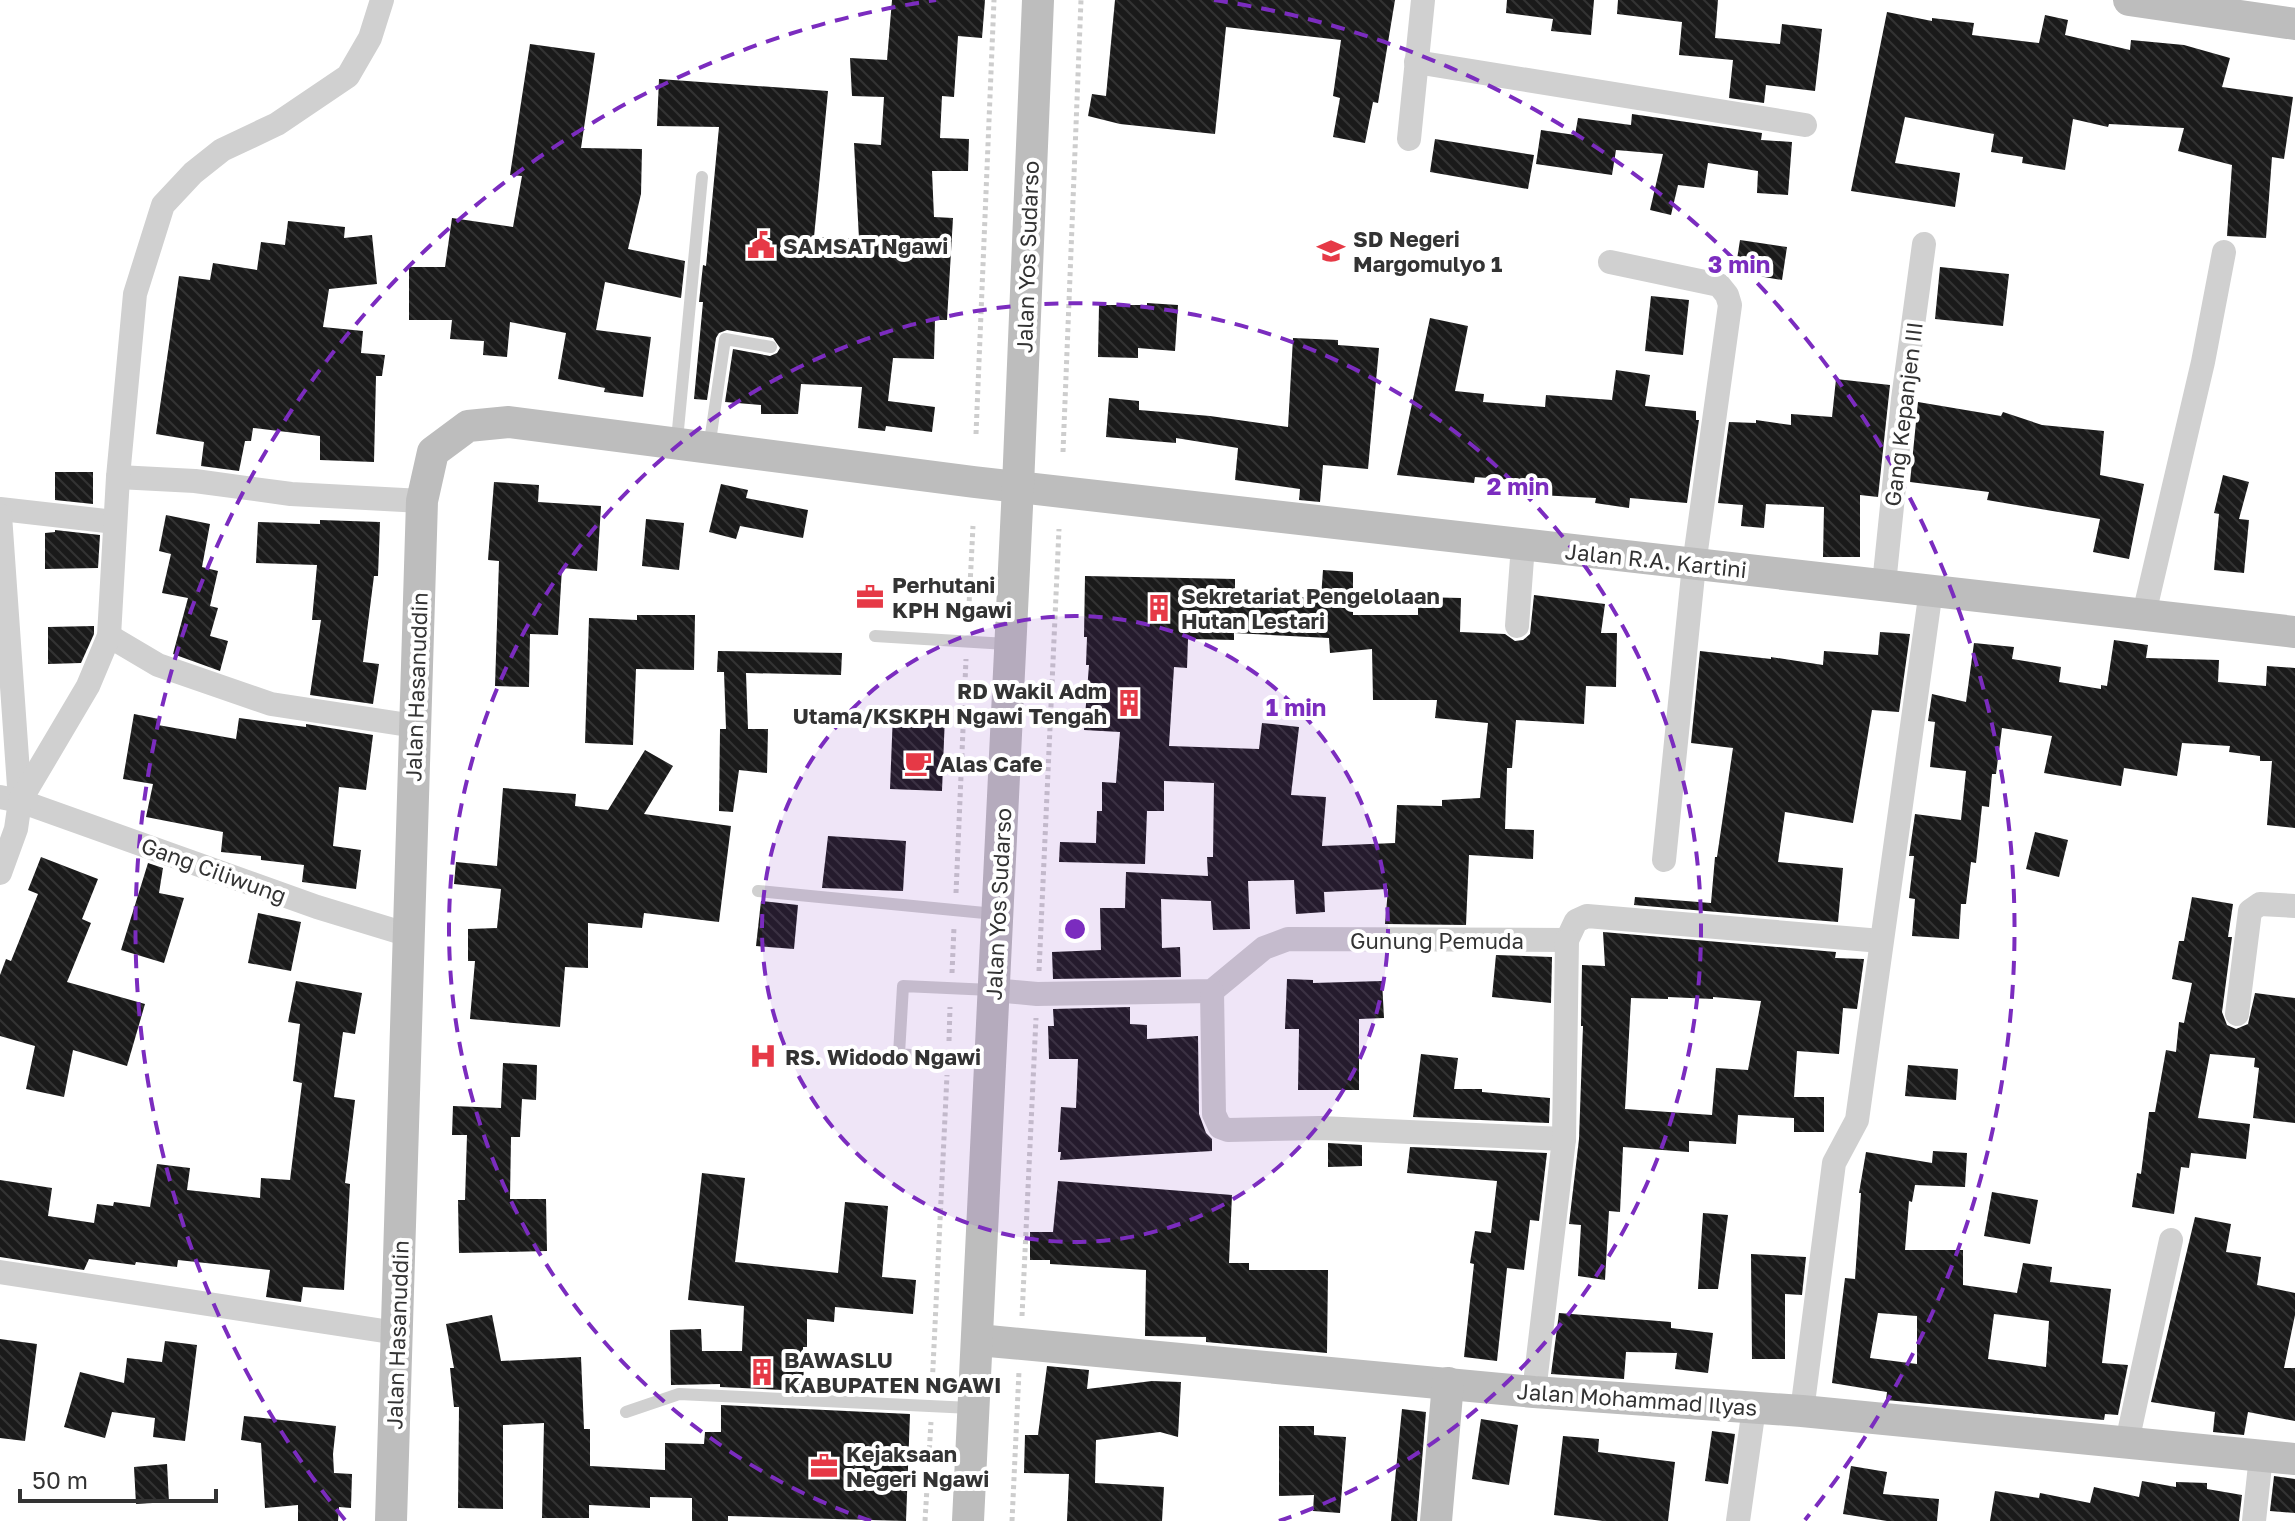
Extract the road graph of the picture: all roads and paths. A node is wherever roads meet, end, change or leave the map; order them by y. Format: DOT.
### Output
graph roads {
  1 [pos="382,0"];
  2 [pos="994,0"];
  3 [pos="1038,0"];
  4 [pos="1081,0"];
  5 [pos="1423,0"];
  6 [pos="2129,0"];
  7 [pos="2295,24"];
  8 [pos="1416,62"];
  9 [pos="1805,125"];
  10 [pos="1409,139"];
  11 [pos="702,177"];
  12 [pos="1924,244"];
  13 [pos="2224,252"];
  14 [pos="1610,262"];
  15 [pos="771,347"];
  16 [pos="976,434"];
  17 [pos="677,444"];
  18 [pos="709,448"];
  19 [pos="1063,452"];
  20 [pos="118,477"];
  21 [pos="1018,486"];
  22 [pos="422,501"];
  23 [pos="0,509"];
  24 [pos="0,515"];
  25 [pos="115,522"];
  26 [pos="973,526"];
  27 [pos="1059,529"];
  28 [pos="1523,545"];
  29 [pos="1694,565"];
  30 [pos="1884,584"];
  31 [pos="1931,590"];
  32 [pos="2144,614"];
  33 [pos="1517,626"];
  34 [pos="2295,632"];
  35 [pos="109,636"];
  36 [pos="875,636"];
  37 [pos="967,642"];
  38 [pos="1011,644"];
  39 [pos="415,726"];
  40 [pos="10,799"];
  41 [pos="1664,860"];
  42 [pos="0,873"];
  43 [pos="758,891"];
  44 [pos="2295,906"];
  45 [pos="955,910"];
  46 [pos="998,914"];
  47 [pos="409,935"];
  48 [pos="1567,940"];
  49 [pos="1881,941"];
  50 [pos="1038,982"];
  51 [pos="951,988"];
  52 [pos="994,990"];
  53 [pos="1212,991"];
  54 [pos="1037,1009"];
  55 [pos="2237,1014"];
  56 [pos="948,1058"];
  57 [pos="991,1062"];
  58 [pos="1564,1139"];
  59 [pos="2171,1240"];
  60 [pos="0,1272"];
  61 [pos="1021,1324"];
  62 [pos="397,1333"];
  63 [pos="978,1340"];
  64 [pos="1020,1362"];
  65 [pos="1448,1383"];
  66 [pos="1534,1392"];
  67 [pos="932,1405"];
  68 [pos="974,1408"];
  69 [pos="1754,1408"];
  70 [pos="1802,1411"];
  71 [pos="626,1412"];
  72 [pos="2127,1442"];
  73 [pos="2261,1456"];
  74 [pos="2295,1459"];
  75 [pos="391,1521"];
  76 [pos="925,1521"];
  77 [pos="968,1521"];
  78 [pos="1012,1521"];
  79 [pos="1436,1521"];
  80 [pos="1738,1521"];
  81 [pos="2254,1521"];
  1 -- 20 [label="street"];
  2 -- 16 [label="path"];
  3 -- 21 [label="street, Jalan Yos Sudarso"];
  4 -- 19 [label="path"];
  5 -- 8 [label="street"];
  6 -- 7 [label="street"];
  8 -- 9 [label="street"];
  8 -- 10 [label="street"];
  11 -- 17 [label="lane"];
  12 -- 30 [label="street, Gang Kepanjen III"];
  13 -- 32 [label="street"];
  14 -- 29 [label="street"];
  15 -- 18 [label="lane"];
  17 -- 18 [label="street, Jalan Hasanuddin"];
  17 -- 22 [label="street, Jalan Hasanuddin"];
  18 -- 21 [label="street, Jalan Hasanuddin"];
  20 -- 22 [label="street"];
  20 -- 25 [label="street"];
  21 -- 28 [label="street, Jalan R.A. Kartini"];
  21 -- 38 [label="street, Jalan Yos Sudarso"];
  22 -- 39 [label="street, Jalan Hasanuddin"];
  23 -- 25 [label="street"];
  24 -- 40 [label="street"];
  25 -- 35 [label="street"];
  26 -- 37 [label="path"];
  27 -- 50 [label="path"];
  28 -- 29 [label="street, Jalan R.A. Kartini"];
  28 -- 33 [label="street"];
  29 -- 30 [label="street, Jalan R.A. Kartini"];
  29 -- 41 [label="street"];
  30 -- 31 [label="street, Jalan R.A. Kartini"];
  31 -- 32 [label="street, Jalan R.A. Kartini"];
  31 -- 49 [label="street"];
  32 -- 34 [label="street, Jalan R.A. Kartini"];
  35 -- 39 [label="street"];
  35 -- 40 [label="street"];
  36 -- 37 [label="lane"];
  37 -- 38 [label="lane"];
  37 -- 45 [label="path"];
  38 -- 46 [label="street, Jalan Yos Sudarso"];
  39 -- 47 [label="street, Jalan Hasanuddin"];
  40 -- 42 [label="street"];
  40 -- 47 [label="street, Gang Ciliwung"];
  43 -- 45 [label="lane"];
  44 -- 55 [label="street"];
  45 -- 46 [label="lane"];
  45 -- 51 [label="path"];
  46 -- 52 [label="street, Jalan Yos Sudarso"];
  47 -- 62 [label="street, Jalan Hasanuddin"];
  48 -- 49 [label="street"];
  48 -- 53 [label="street, Gunung Pemuda"];
  48 -- 58 [label="street"];
  49 -- 70 [label="street"];
  51 -- 52 [label="lane"];
  51 -- 56 [label="path"];
  51 -- 56 [label="lane"];
  52 -- 53 [label="street"];
  52 -- 57 [label="street, Jalan Yos Sudarso"];
  53 -- 58 [label="street"];
  54 -- 61 [label="path"];
  56 -- 57 [label="lane"];
  56 -- 67 [label="path"];
  57 -- 63 [label="street, Jalan Yos Sudarso"];
  58 -- 66 [label="street"];
  59 -- 72 [label="street"];
  60 -- 62 [label="street"];
  62 -- 75 [label="street, Jalan Hasanuddin"];
  63 -- 65 [label="street, Jalan Mohammad Ilyas"];
  63 -- 68 [label="street, Jalan Yos Sudarso"];
  64 -- 78 [label="path"];
  65 -- 66 [label="street, Jalan Mohammad Ilyas"];
  65 -- 79 [label="street"];
  66 -- 69 [label="street, Jalan Mohammad Ilyas"];
  67 -- 68 [label="lane"];
  67 -- 71 [label="lane"];
  67 -- 76 [label="path"];
  68 -- 77 [label="street, Jalan Yos Sudarso"];
  69 -- 70 [label="street, Jalan Mohammad Ilyas"];
  69 -- 80 [label="street"];
  70 -- 72 [label="street, Jalan Mohammad Ilyas"];
  72 -- 73 [label="street, Jalan Mohammad Ilyas"];
  73 -- 74 [label="street, Jalan Mohammad Ilyas"];
  73 -- 81 [label="street"];
}
